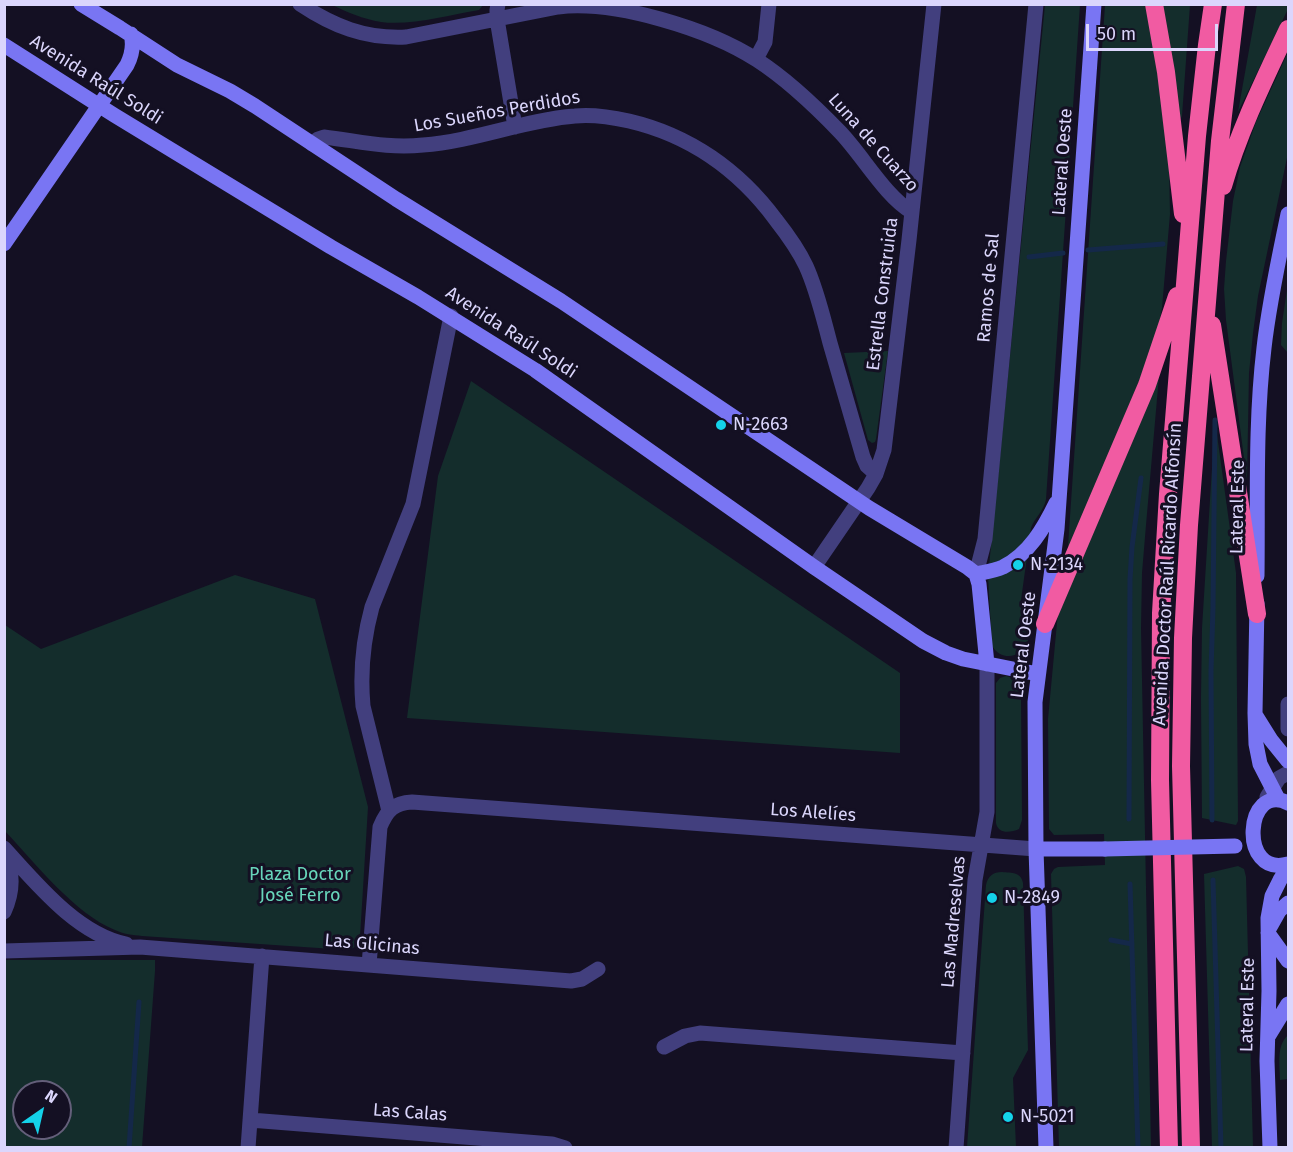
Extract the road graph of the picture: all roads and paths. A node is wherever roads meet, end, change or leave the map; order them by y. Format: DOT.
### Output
graph roads {
  1 [pos="81,4"];
  2 [pos="300,4"];
  3 [pos="769,4"];
  4 [pos="934,4"];
  5 [pos="1036,4"];
  6 [pos="1094,4"];
  7 [pos="1154,4"];
  8 [pos="1213,4"];
  9 [pos="1236,4"];
  10 [pos="603,6"];
  11 [pos="498,12"];
  12 [pos="1288,29"];
  13 [pos="131,34"];
  14 [pos="4,45"];
  15 [pos="756,59"];
  16 [pos="100,106"];
  17 [pos="515,127"];
  18 [pos="312,144"];
  19 [pos="912,212"];
  20 [pos="1288,214"];
  21 [pos="1213,222"];
  22 [pos="4,244"];
  23 [pos="1187,261"];
  24 [pos="1207,296"];
  25 [pos="451,316"];
  26 [pos="876,474"];
  27 [pos="1060,495"];
  28 [pos="859,501"];
  29 [pos="813,567"];
  30 [pos="976,574"];
  31 [pos="1257,614"];
  32 [pos="1045,624"];
  33 [pos="987,664"];
  34 [pos="1038,674"];
  35 [pos="1288,704"];
  36 [pos="1255,713"];
  37 [pos="1288,729"];
  38 [pos="1288,761"];
  39 [pos="1288,772"];
  40 [pos="1282,798"];
  41 [pos="388,811"];
  42 [pos="1253,828"];
  43 [pos="981,845"];
  44 [pos="1236,846"];
  45 [pos="4,848"];
  46 [pos="1036,849"];
  47 [pos="4,852"];
  48 [pos="1258,854"];
  49 [pos="1288,866"];
  50 [pos="1288,903"];
  51 [pos="4,912"];
  52 [pos="1268,933"];
  53 [pos="140,947"];
  54 [pos="4,951"];
  55 [pos="262,956"];
  56 [pos="1288,961"];
  57 [pos="369,965"];
  58 [pos="598,969"];
  59 [pos="1288,1004"];
  60 [pos="1268,1038"];
  61 [pos="664,1047"];
  62 [pos="963,1053"];
  63 [pos="250,1120"];
  64 [pos="248,1148"];
  65 [pos="565,1148"];
  66 [pos="956,1148"];
  67 [pos="1046,1148"];
  68 [pos="1169,1148"];
  69 [pos="1191,1148"];
  70 [pos="1270,1148"];
  1 -- 13 [label="main road"];
  2 -- 11 [label="street, Luna de Cuarzo"];
  3 -- 15 [label="street"];
  4 -- 19 [label="street, Estrella Construida"];
  5 -- 30 [label="street, Ramos de Sal"];
  6 -- 27 [label="main road, Lateral Oeste"];
  7 -- 23 [label="highway"];
  8 -- 23 [label="highway, Avenida Doctor Raúl Ricardo Alfonsín"];
  9 -- 21 [label="highway, Avenida Doctor Raúl Ricardo Alfonsín"];
  10 -- 11 [label="street, Luna de Cuarzo"];
  10 -- 15 [label="street, Luna de Cuarzo"];
  11 -- 17 [label="street"];
  12 -- 21 [label="highway"];
  13 -- 16 [label="main road"];
  13 -- 18 [label="main road"];
  14 -- 16 [label="main road, Avenida Raúl Soldi"];
  15 -- 19 [label="street, Luna de Cuarzo"];
  16 -- 22 [label="main road"];
  16 -- 25 [label="main road, Avenida Raúl Soldi"];
  17 -- 18 [label="street, Los Sueños Perdidos"];
  17 -- 26 [label="street, Los Sueños Perdidos"];
  18 -- 28 [label="main road"];
  19 -- 26 [label="street, Estrella Construida"];
  20 -- 31 [label="main road, Lateral Este"];
  21 -- 24 [label="highway, Avenida Doctor Raúl Ricardo Alfonsín"];
  23 -- 32 [label="highway"];
  23 -- 68 [label="highway, Avenida Doctor Raúl Ricardo Alfonsín"];
  24 -- 31 [label="highway"];
  24 -- 69 [label="highway, Avenida Doctor Raúl Ricardo Alfonsín"];
  25 -- 29 [label="main road, Avenida Raúl Soldi"];
  25 -- 41 [label="street"];
  26 -- 28 [label="street, Estrella Construida"];
  27 -- 30 [label="main road"];
  27 -- 32 [label="main road, Lateral Oeste"];
  28 -- 29 [label="street, Estrella Construida"];
  28 -- 30 [label="main road"];
  29 -- 33 [label="main road, Avenida Raúl Soldi"];
  30 -- 33 [label="main road"];
  31 -- 36 [label="main road, Lateral Este"];
  32 -- 34 [label="main road, Lateral Oeste"];
  33 -- 34 [label="main road, Avenida Raúl Soldi"];
  33 -- 43 [label="street, Las Madreselvas"];
  34 -- 46 [label="main road, Lateral Oeste"];
  35 -- 37 [label="street"];
  36 -- 38 [label="main road"];
  36 -- 40 [label="main road, Lateral Este"];
  39 -- 40 [label="street"];
  40 -- 42 [label="main road"];
  41 -- 43 [label="street, Los Alelíes"];
  41 -- 57 [label="street"];
  42 -- 44 [label="main road"];
  42 -- 48 [label="main road"];
  43 -- 46 [label="street, Los Alelíes"];
  43 -- 62 [label="street, Las Madreselvas"];
  44 -- 46 [label="main road, Los Alelíes, bridge"];
  44 -- 48 [label="main road, Los Alelíes"];
  45 -- 53 [label="street, Las Glicinas"];
  46 -- 67 [label="main road, Lateral Oeste"];
  47 -- 51 [label="street"];
  48 -- 49 [label="main road, Los Alelíes"];
  49 -- 52 [label="main road, Lateral Este"];
  50 -- 52 [label="main road"];
  52 -- 56 [label="main road"];
  52 -- 60 [label="main road, Lateral Este"];
  53 -- 54 [label="street, Las Glicinas"];
  53 -- 55 [label="street, Las Glicinas"];
  55 -- 57 [label="street, Las Glicinas"];
  55 -- 63 [label="street"];
  57 -- 58 [label="street, Las Glicinas"];
  59 -- 60 [label="main road"];
  60 -- 70 [label="main road, Lateral Este"];
  61 -- 62 [label="street"];
  62 -- 66 [label="street, Las Madreselvas"];
  63 -- 64 [label="street"];
  63 -- 65 [label="street, Las Calas"];
}
